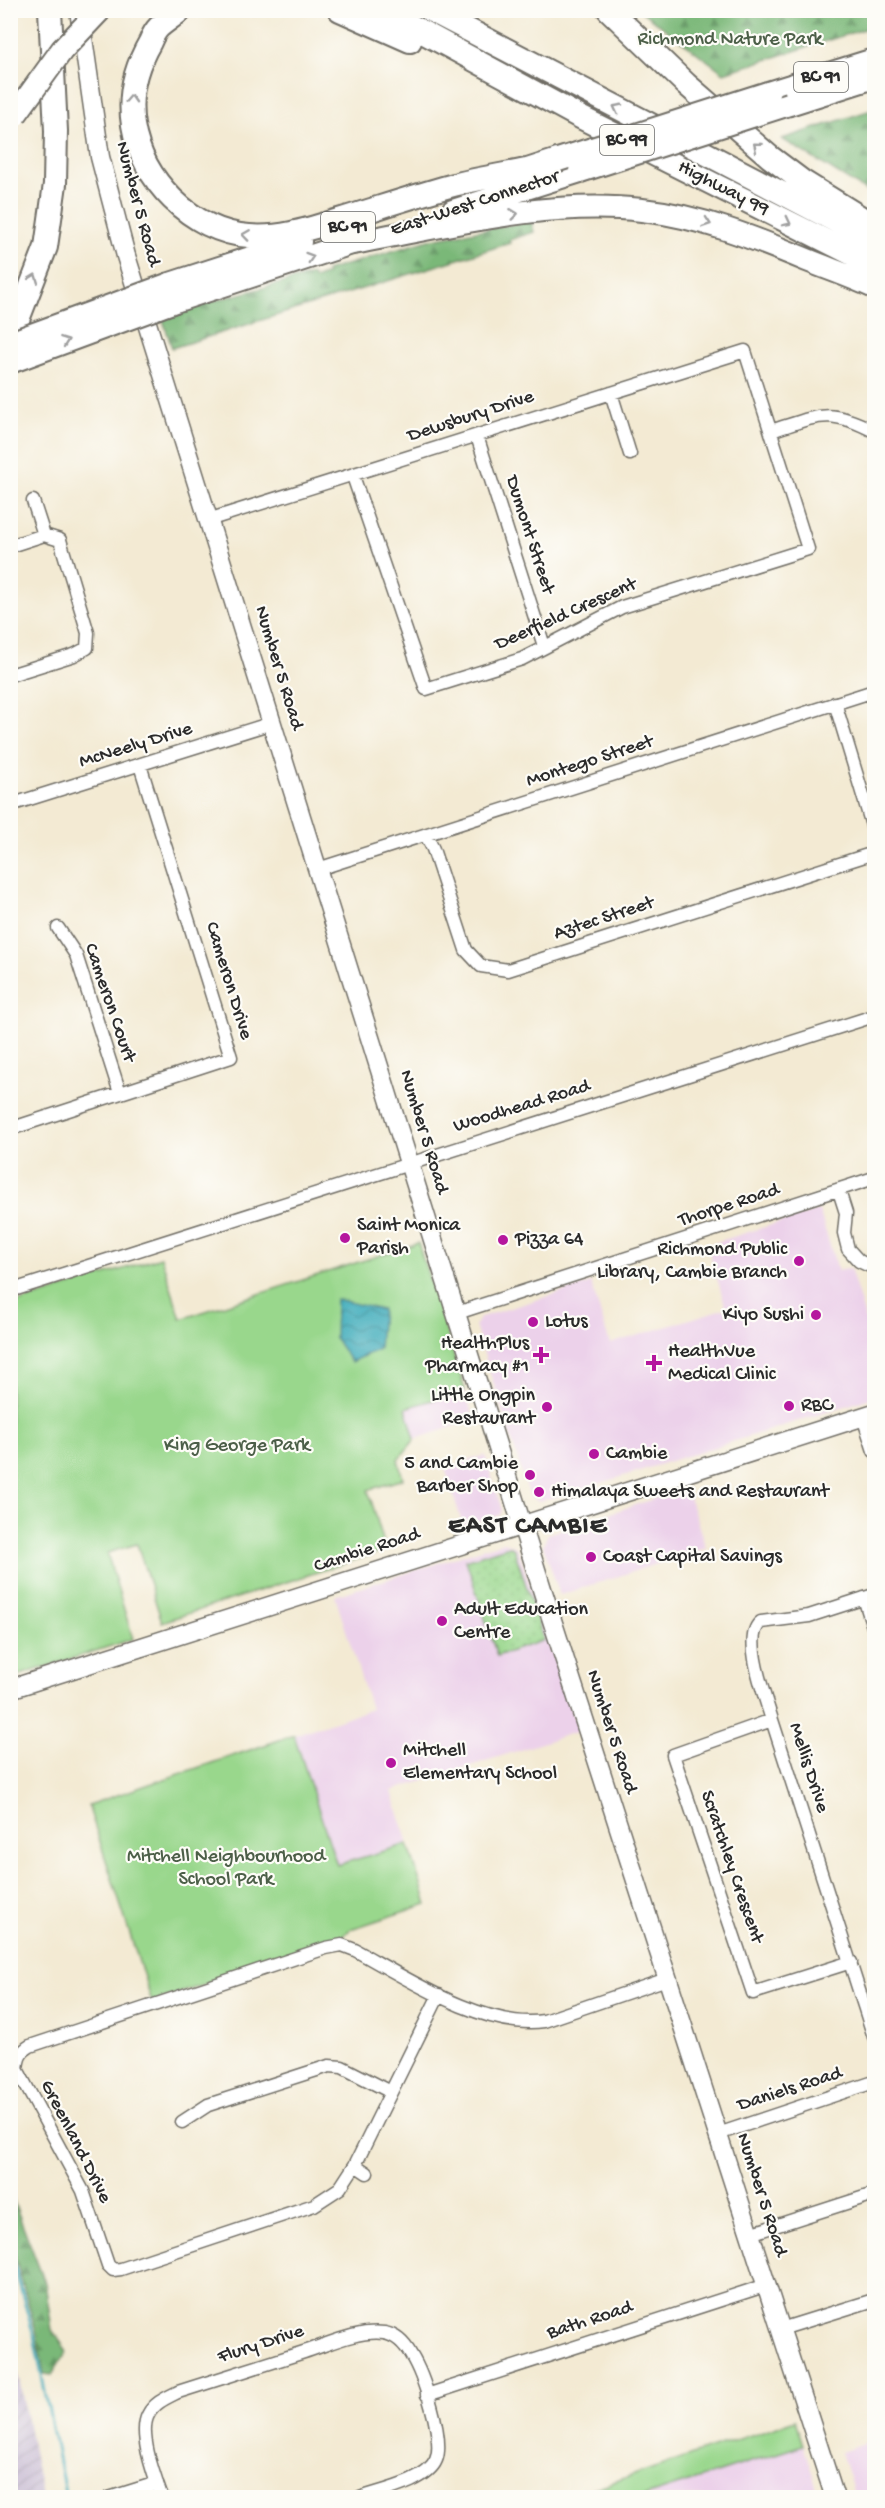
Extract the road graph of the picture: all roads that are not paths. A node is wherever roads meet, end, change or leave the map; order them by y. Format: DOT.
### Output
graph roads {
  1 [pos="50,10"];
  2 [pos="79,10"];
  3 [pos="100,10"];
  4 [pos="181,10"];
  5 [pos="340,10"];
  6 [pos="382,10"];
  7 [pos="430,10"];
  8 [pos="609,10"];
  9 [pos="874,60"];
  10 [pos="874,77"];
  11 [pos="578,117"];
  12 [pos="13,118"];
  13 [pos="526,170"];
  14 [pos="874,226"];
  15 [pos="874,241"];
  16 [pos="353,243"];
  17 [pos="874,266"];
  18 [pos="874,287"];
  19 [pos="172,292"];
  20 [pos="10,332"];
  21 [pos="10,343"];
  22 [pos="745,351"];
  23 [pos="10,362"];
  24 [pos="610,393"];
  25 [pos="771,431"];
  26 [pos="874,431"];
  27 [pos="477,436"];
  28 [pos="630,454"];
  29 [pos="353,476"];
  30 [pos="33,501"];
  31 [pos="208,520"];
  32 [pos="44,535"];
  33 [pos="10,546"];
  34 [pos="544,646"];
  35 [pos="10,675"];
  36 [pos="874,690"];
  37 [pos="834,704"];
  38 [pos="272,723"];
  39 [pos="140,765"];
  40 [pos="10,805"];
  41 [pos="874,832"];
  42 [pos="426,835"];
  43 [pos="874,853"];
  44 [pos="318,869"];
  45 [pos="58,928"];
  46 [pos="874,1016"];
  47 [pos="120,1093"];
  48 [pos="10,1129"];
  49 [pos="409,1163"];
  50 [pos="874,1178"];
  51 [pos="839,1191"];
  52 [pos="874,1268"];
  53 [pos="10,1292"];
  54 [pos="457,1313"];
  55 [pos="869,1415"];
  56 [pos="874,1451"];
  57 [pos="522,1524"];
  58 [pos="869,1596"];
  59 [pos="874,1630"];
  60 [pos="10,1689"];
  61 [pos="772,1719"];
  62 [pos="851,1962"];
  63 [pos="667,1979"];
  64 [pos="439,1995"];
  65 [pos="874,2037"];
  66 [pos="874,2082"];
  67 [pos="391,2092"];
  68 [pos="182,2122"];
  69 [pos="718,2134"];
  70 [pos="355,2166"];
  71 [pos="367,2173"];
  72 [pos="874,2193"];
  73 [pos="750,2234"];
  74 [pos="767,2285"];
  75 [pos="874,2300"];
  76 [pos="781,2330"];
  77 [pos="427,2395"];
  78 [pos="157,2483"];
  79 [pos="109,2498"];
  80 [pos="162,2498"];
  81 [pos="360,2498"];
  82 [pos="835,2498"];
  20 -- 1 [label="highway, one-way"];
  2 -- 31 [label="main road, Number 5 Road"];
  3 -- 12 [label="highway, bridge"];
  13 -- 4 [label="highway, one-way"];
  5 -- 11 [label="highway"];
  6 -- 11 [label="highway, Highway 99 / BC 99"];
  15 -- 7 [label="highway, Highway 99 / BC 99, one-way"];
  14 -- 8 [label="highway, one-way"];
  9 -- 13 [label="highway, East-West Connector / BC 91, bridge"];
  10 -- 16 [label="highway, East-West Connector / BC 91, bridge"];
  11 -- 17 [label="highway, Highway 99 / BC 99, one-way"];
  13 -- 19 [label="highway, East-West Connector / BC 91"];
  16 -- 18 [label="highway, one-way"];
  19 -- 16 [label="highway, East-West Connector / BC 91, one-way"];
  19 -- 21 [label="highway, East-West Connector / BC 91, bridge"];
  23 -- 19 [label="highway, East-West Connector / BC 91, one-way, bridge"];
  22 -- 24 [label="street, Dewsbury Drive"];
  22 -- 25 [label="street, Deerfield Crescent"];
  24 -- 27 [label="street, Dewsbury Drive"];
  24 -- 28 [label="street"];
  25 -- 26 [label="street"];
  25 -- 34 [label="street, Deerfield Crescent"];
  27 -- 29 [label="street, Dewsbury Drive"];
  27 -- 34 [label="street, Dumont Street"];
  29 -- 31 [label="street, Dewsbury Drive"];
  29 -- 34 [label="street, Deerfield Crescent"];
  30 -- 32 [label="street"];
  31 -- 38 [label="main road, Number 5 Road"];
  32 -- 33 [label="street"];
  32 -- 35 [label="street"];
  36 -- 37 [label="street, Montego Street"];
  37 -- 41 [label="street"];
  37 -- 42 [label="street, Montego Street"];
  38 -- 39 [label="street, McNeely Drive"];
  38 -- 44 [label="main road, Number 5 Road"];
  39 -- 40 [label="street, McNeely Drive"];
  39 -- 47 [label="street, Cameron Drive"];
  42 -- 43 [label="street, Aztec Street"];
  42 -- 44 [label="street, Montego Street"];
  44 -- 49 [label="main road, Number 5 Road"];
  45 -- 47 [label="street, Cameron Court"];
  46 -- 49 [label="street, Woodhead Road"];
  47 -- 48 [label="street, Cameron Drive"];
  49 -- 53 [label="street, Woodhead Road"];
  49 -- 54 [label="main road, Number 5 Road"];
  50 -- 51 [label="street, Thorpe Road"];
  51 -- 52 [label="street"];
  51 -- 54 [label="street, Thorpe Road"];
  54 -- 57 [label="main road, Number 5 Road"];
  55 -- 56 [label="street"];
  55 -- 57 [label="main road, Cambie Road"];
  57 -- 60 [label="main road, Cambie Road"];
  57 -- 63 [label="main road, Number 5 Road"];
  58 -- 59 [label="street"];
  58 -- 61 [label="street, Mellis Drive"];
  61 -- 62 [label="street, Mellis Drive"];
  61 -- 62 [label="street, Scratchley Crescent"];
  62 -- 65 [label="street, Mellis Drive"];
  63 -- 64 [label="street, Greenland Drive"];
  63 -- 69 [label="main road, Number 5 Road"];
  64 -- 67 [label="street, Greenland Drive"];
  64 -- 70 [label="street, Greenland Drive"];
  66 -- 69 [label="street, Daniels Road"];
  67 -- 68 [label="street"];
  67 -- 70 [label="street, Greenland Drive"];
  69 -- 73 [label="main road, Number 5 Road"];
  70 -- 71 [label="street"];
  72 -- 73 [label="street"];
  73 -- 74 [label="main road, Number 5 Road"];
  74 -- 76 [label="main road, Number 5 Road"];
  74 -- 77 [label="street, Bath Road"];
  75 -- 76 [label="street"];
  76 -- 82 [label="main road, Number 5 Road"];
  77 -- 78 [label="street, Flury Drive"];
  77 -- 81 [label="street, Flury Drive"];
  78 -- 79 [label="street"];
  78 -- 80 [label="street, Flury Drive"];
}
